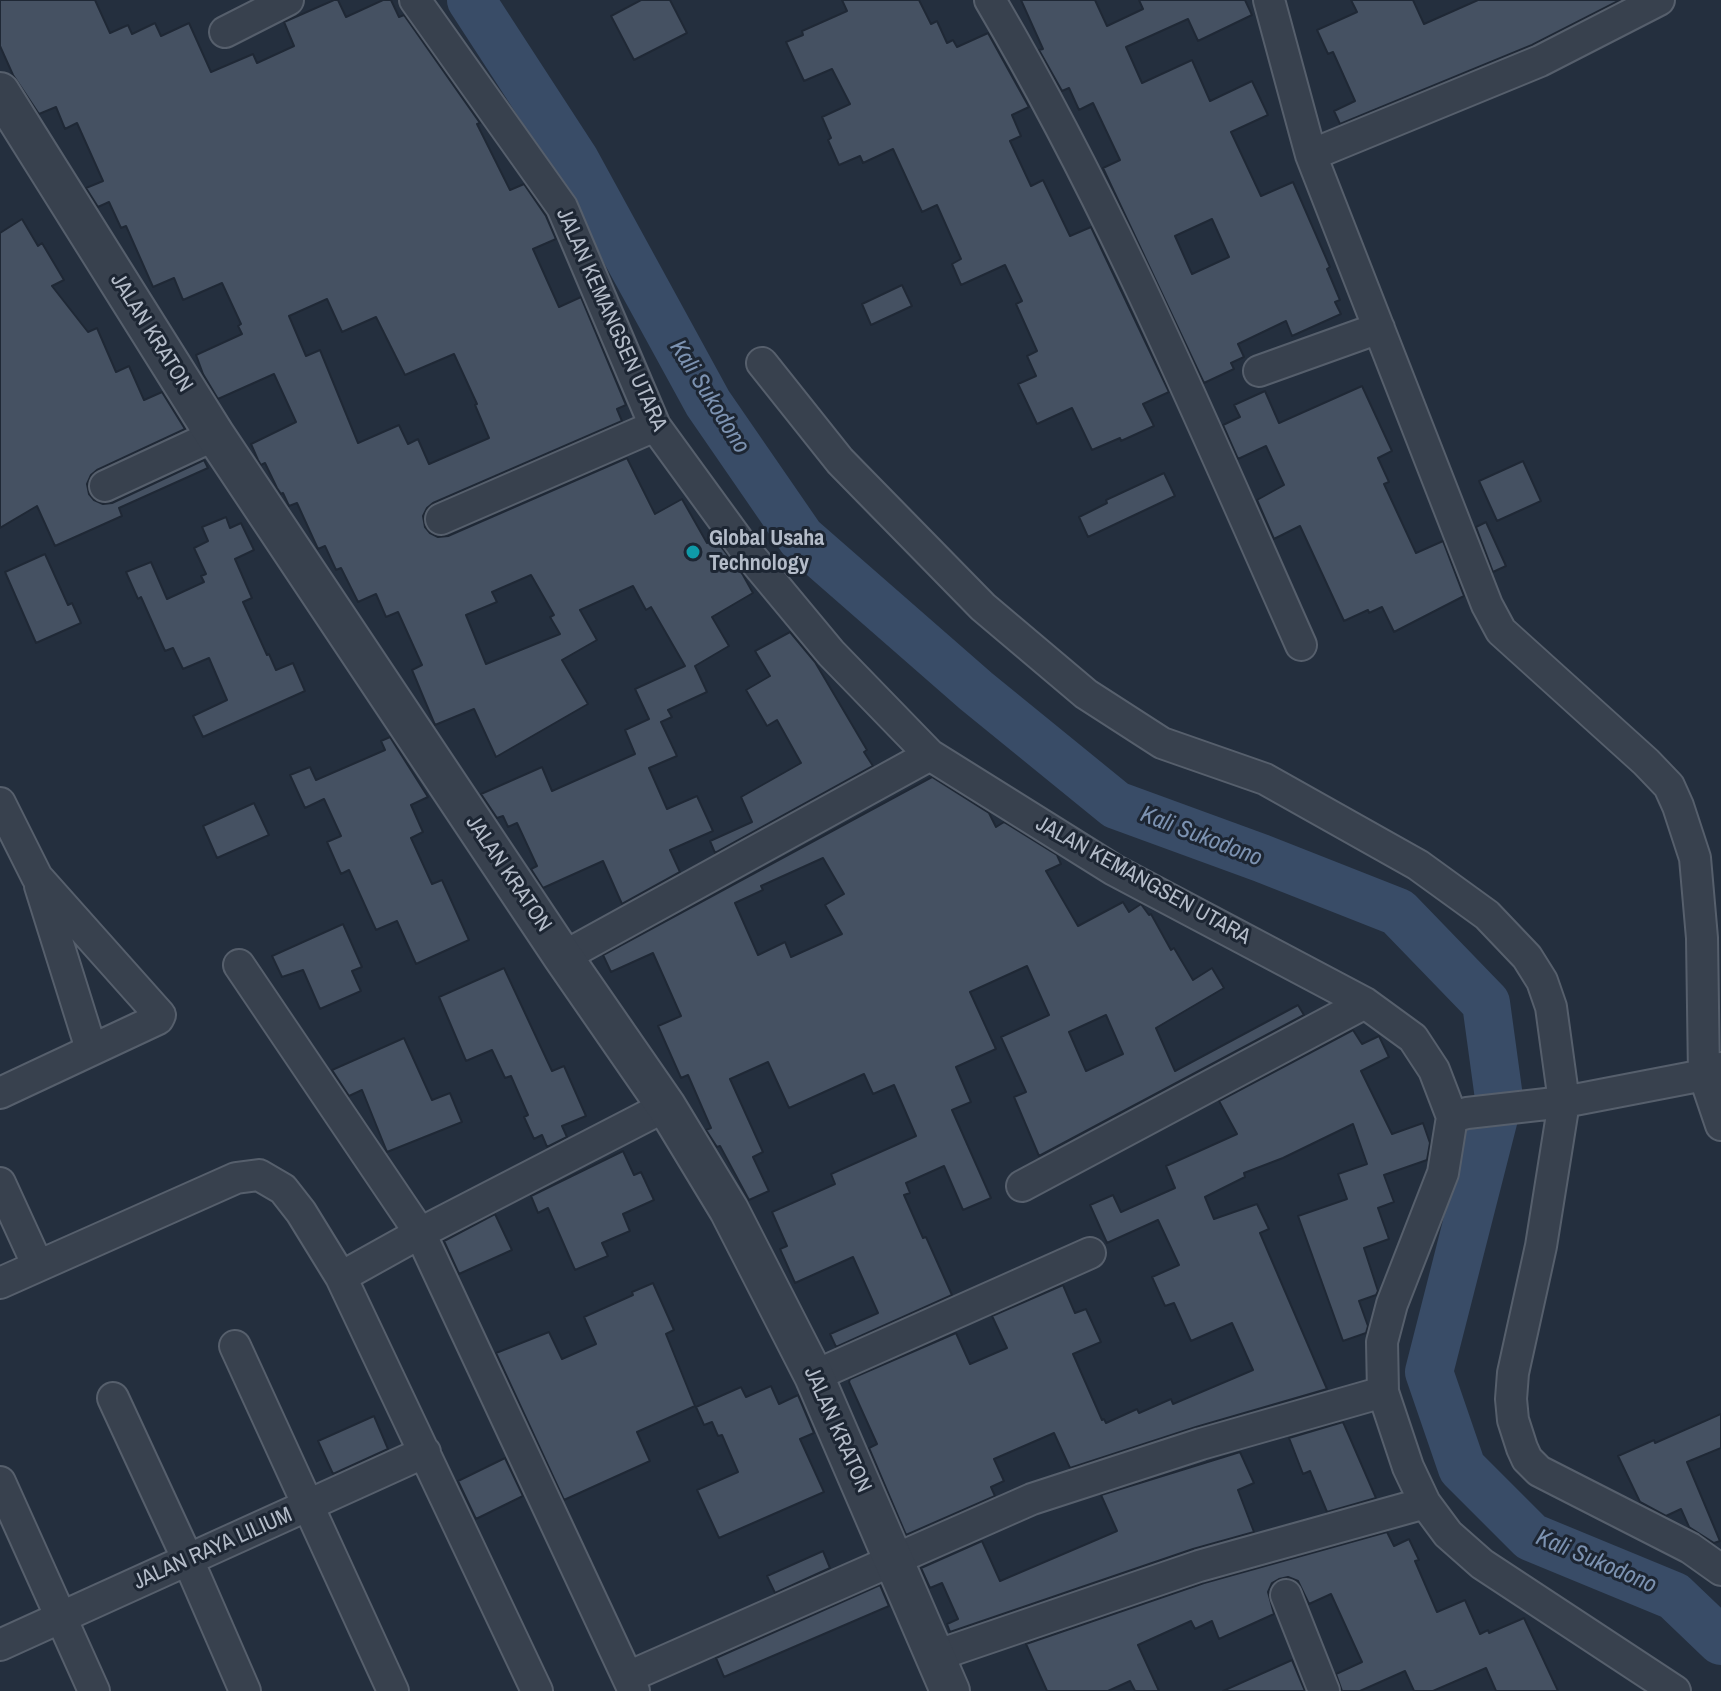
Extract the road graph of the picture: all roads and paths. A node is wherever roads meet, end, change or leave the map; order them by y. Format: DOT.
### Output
graph roads {
  1 [pos="288,0"];
  2 [pos="415,0"];
  3 [pos="990,0"];
  4 [pos="1269,0"];
  5 [pos="1659,0"];
  6 [pos="225,32"];
  7 [pos="0,92"];
  8 [pos="1311,155"];
  9 [pos="1379,328"];
  10 [pos="762,363"];
  11 [pos="1259,371"];
  12 [pos="655,426"];
  13 [pos="215,435"];
  14 [pos="105,486"];
  15 [pos="441,519"];
  16 [pos="1301,645"];
  17 [pos="930,755"];
  18 [pos="0,803"];
  19 [pos="37,877"];
  20 [pos="563,957"];
  21 [pos="239,965"];
  22 [pos="1365,1003"];
  23 [pos="91,1049"];
  24 [pos="1713,1071"];
  25 [pos="0,1093"];
  26 [pos="1555,1104"];
  27 [pos="666,1106"];
  28 [pos="1459,1115"];
  29 [pos="1721,1125"];
  30 [pos="0,1183"];
  31 [pos="1022,1186"];
  32 [pos="420,1233"];
  33 [pos="1090,1253"];
  34 [pos="38,1266"];
  35 [pos="341,1277"];
  36 [pos="0,1283"];
  37 [pos="235,1346"];
  38 [pos="814,1376"];
  39 [pos="1383,1392"];
  40 [pos="113,1398"];
  41 [pos="425,1452"];
  42 [pos="0,1482"];
  43 [pos="1425,1503"];
  44 [pos="307,1506"];
  45 [pos="892,1559"];
  46 [pos="188,1560"];
  47 [pos="1721,1570"];
  48 [pos="1286,1595"];
  49 [pos="62,1617"];
  50 [pos="0,1645"];
  51 [pos="935,1656"];
  52 [pos="631,1684"];
  53 [pos="94,1691"];
  54 [pos="245,1691"];
  55 [pos="393,1691"];
  56 [pos="537,1691"];
  57 [pos="950,1691"];
  58 [pos="1324,1691"];
  59 [pos="1675,1691"];
  1 -- 6 [label="street"];
  2 -- 12 [label="street, JALAN KEMANGSEN UTARA"];
  3 -- 16 [label="street"];
  4 -- 8 [label="street"];
  5 -- 8 [label="street"];
  7 -- 13 [label="street, JALAN KRATON"];
  8 -- 9 [label="street"];
  9 -- 11 [label="street"];
  9 -- 24 [label="street"];
  10 -- 26 [label="street"];
  12 -- 15 [label="street"];
  12 -- 17 [label="street, JALAN KEMANGSEN UTARA"];
  13 -- 14 [label="street"];
  13 -- 20 [label="street, JALAN KRATON"];
  17 -- 20 [label="street"];
  17 -- 22 [label="street, JALAN KEMANGSEN UTARA"];
  18 -- 19 [label="street"];
  19 -- 23 [label="street"];
  19 -- 23 [label="street"];
  20 -- 27 [label="street, JALAN KRATON"];
  21 -- 32 [label="street"];
  22 -- 28 [label="street, JALAN KEMANGSEN UTARA"];
  22 -- 31 [label="street"];
  23 -- 25 [label="street"];
  24 -- 26 [label="street"];
  24 -- 29 [label="street"];
  26 -- 28 [label="street"];
  26 -- 47 [label="street"];
  27 -- 32 [label="street"];
  27 -- 38 [label="street, JALAN KRATON"];
  28 -- 39 [label="street"];
  30 -- 34 [label="street"];
  32 -- 35 [label="street"];
  32 -- 52 [label="street"];
  33 -- 38 [label="street"];
  34 -- 35 [label="street"];
  34 -- 36 [label="street"];
  35 -- 41 [label="street"];
  37 -- 44 [label="street"];
  38 -- 45 [label="street, JALAN KRATON"];
  39 -- 43 [label="street"];
  39 -- 45 [label="street"];
  40 -- 46 [label="street"];
  41 -- 44 [label="street, JALAN RAYA LILIUM"];
  41 -- 56 [label="street"];
  42 -- 49 [label="street"];
  43 -- 51 [label="street"];
  43 -- 59 [label="street"];
  44 -- 46 [label="street, JALAN RAYA LILIUM"];
  44 -- 55 [label="street"];
  45 -- 51 [label="street, JALAN KRATON"];
  45 -- 52 [label="street"];
  46 -- 49 [label="street, JALAN RAYA LILIUM"];
  46 -- 54 [label="street"];
  48 -- 58 [label="street"];
  49 -- 50 [label="street, JALAN RAYA LILIUM"];
  49 -- 53 [label="street"];
  51 -- 57 [label="street, JALAN KRATON"];
}
